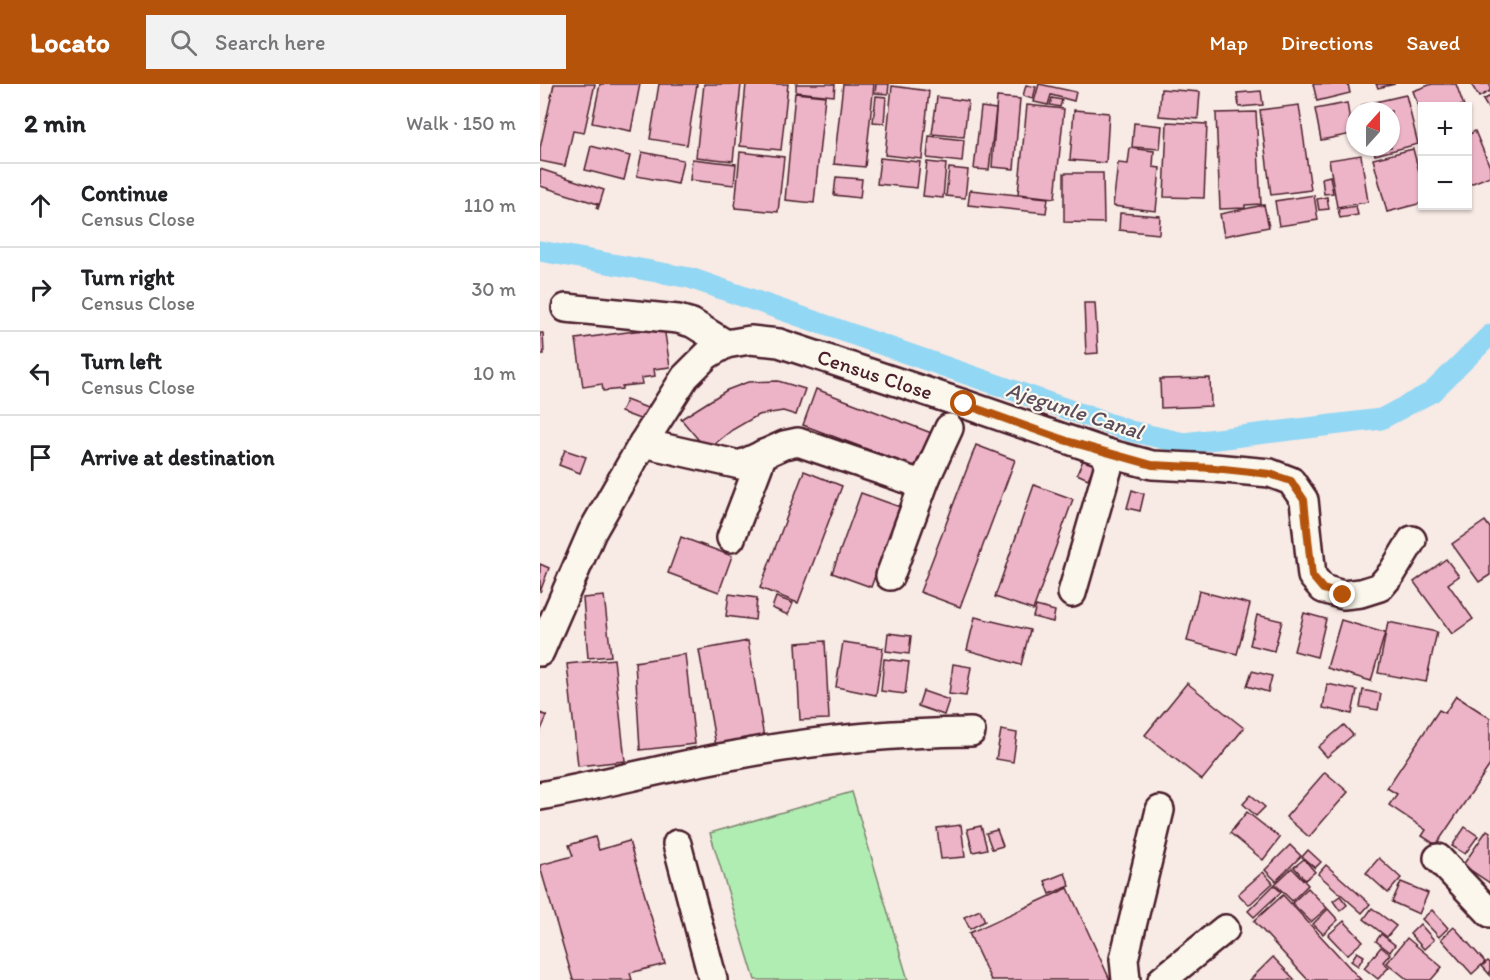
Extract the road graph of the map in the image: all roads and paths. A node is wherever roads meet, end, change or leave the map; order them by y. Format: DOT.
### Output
graph roads {
  1 [pos="566,308"];
  2 [pos="726,344"];
  3 [pos="949,428"];
  4 [pos="643,443"];
  5 [pos="1107,453"];
  6 [pos="763,454"];
  7 [pos="927,478"];
  8 [pos="731,538"];
  9 [pos="1412,540"];
  10 [pos="890,576"];
  11 [pos="1072,593"];
  12 [pos="540,652"];
  13 [pos="971,732"];
  14 [pos="540,796"];
  15 [pos="1160,810"];
  16 [pos="677,844"];
  17 [pos="1438,858"];
  18 [pos="1490,913"];
  19 [pos="1225,928"];
  20 [pos="708,979"];
  21 [pos="1126,980"];
  22 [pos="1162,980"];
  1 -- 2 [label="street"];
  2 -- 4 [label="street, Census Close"];
  2 -- 5 [label="street, Census Close"];
  3 -- 7 [label="street"];
  4 -- 6 [label="street"];
  4 -- 12 [label="street, Census Close"];
  5 -- 9 [label="street, Census Close"];
  5 -- 11 [label="street"];
  6 -- 7 [label="street"];
  6 -- 8 [label="street"];
  7 -- 10 [label="street"];
  13 -- 14 [label="street"];
  15 -- 21 [label="street"];
  16 -- 20 [label="street"];
  17 -- 18 [label="street"];
  19 -- 22 [label="street"];
}
